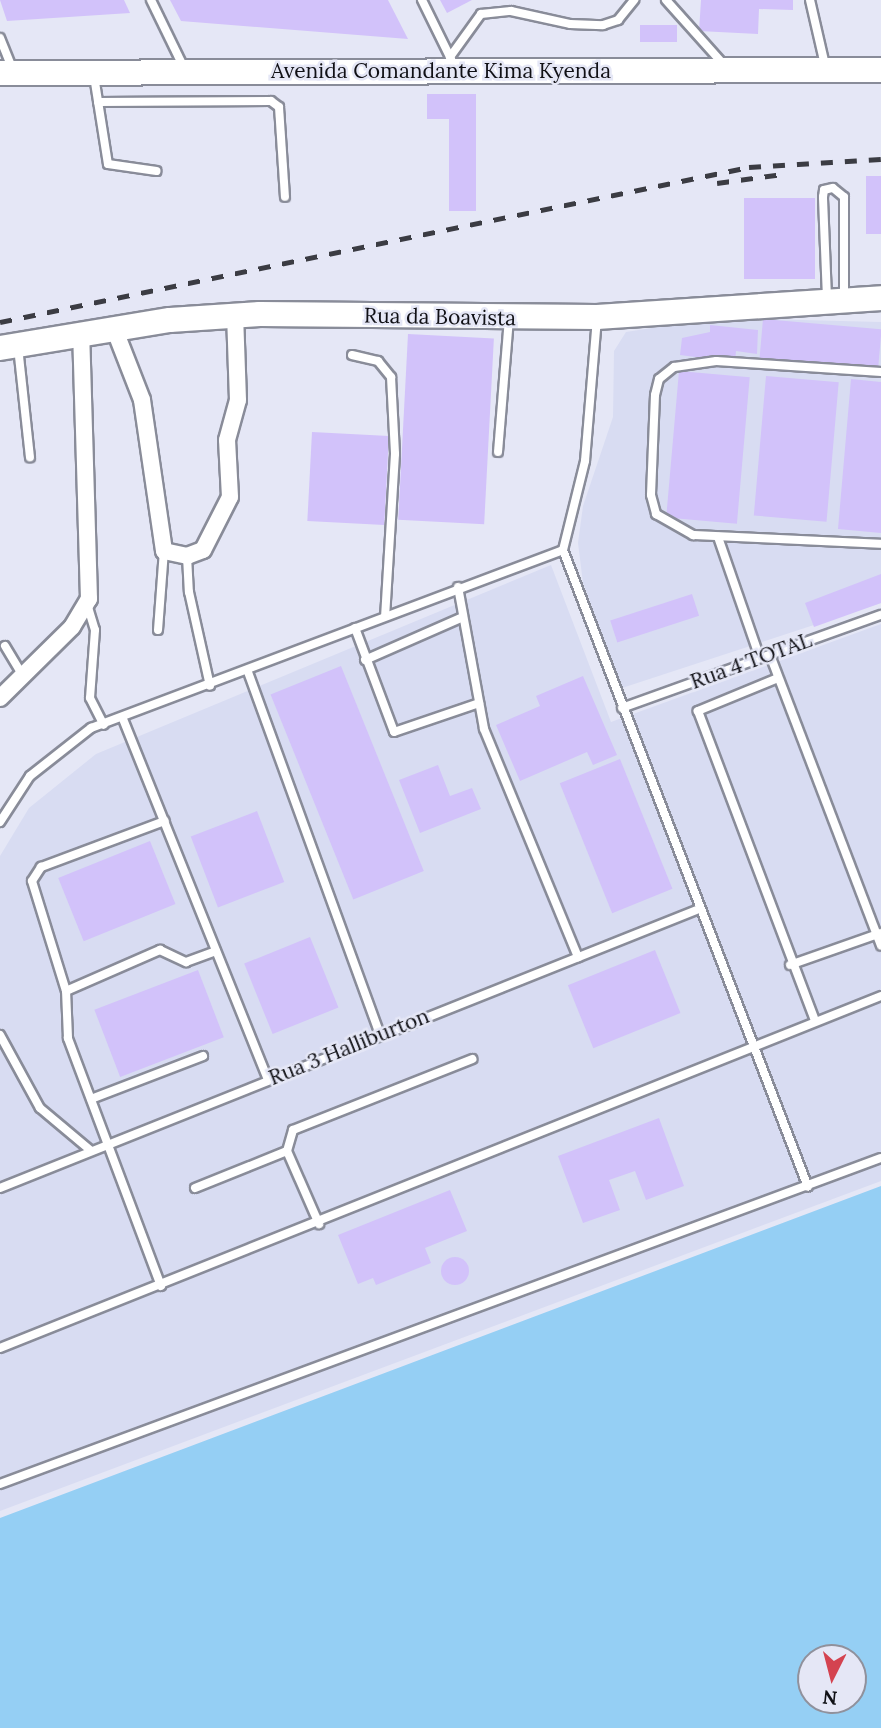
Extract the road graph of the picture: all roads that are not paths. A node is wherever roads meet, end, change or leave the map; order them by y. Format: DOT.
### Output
graph roads {
  1 [pos="151,0"];
  2 [pos="422,0"];
  3 [pos="634,0"];
  4 [pos="666,0"];
  5 [pos="810,0"];
  6 [pos="0,38"];
  7 [pos="453,64"];
  8 [pos="727,68"];
  9 [pos="826,69"];
  10 [pos="881,70"];
  11 [pos="7,73"];
  12 [pos="93,73"];
  13 [pos="186,73"];
  14 [pos="98,102"];
  15 [pos="156,171"];
  16 [pos="285,197"];
  17 [pos="881,298"];
  18 [pos="835,301"];
  19 [pos="235,316"];
  20 [pos="597,317"];
  21 [pos="509,319"];
  22 [pos="114,328"];
  23 [pos="81,334"];
  24 [pos="9,346"];
  25 [pos="352,355"];
  26 [pos="881,372"];
  27 [pos="498,452"];
  28 [pos="30,457"];
  29 [pos="718,537"];
  30 [pos="881,544"];
  31 [pos="563,550"];
  32 [pos="164,551"];
  33 [pos="187,556"];
  34 [pos="458,587"];
  35 [pos="87,604"];
  36 [pos="881,615"];
  37 [pos="385,616"];
  38 [pos="464,617"];
  39 [pos="355,628"];
  40 [pos="158,630"];
  41 [pos="5,646"];
  42 [pos="771,654"];
  43 [pos="760,658"];
  44 [pos="365,660"];
  45 [pos="248,672"];
  46 [pos="22,674"];
  47 [pos="778,678"];
  48 [pos="210,686"];
  49 [pos="0,698"];
  50 [pos="479,703"];
  51 [pos="622,708"];
  52 [pos="123,719"];
  53 [pos="104,725"];
  54 [pos="165,821"];
  55 [pos="0,822"];
  56 [pos="699,909"];
  57 [pos="877,934"];
  58 [pos="881,945"];
  59 [pos="216,951"];
  60 [pos="578,957"];
  61 [pos="790,965"];
  62 [pos="66,991"];
  63 [pos="881,996"];
  64 [pos="815,1020"];
  65 [pos="0,1035"];
  66 [pos="380,1035"];
  67 [pos="755,1045"];
  68 [pos="203,1056"];
  69 [pos="472,1059"];
  70 [pos="268,1079"];
  71 [pos="91,1099"];
  72 [pos="108,1142"];
  73 [pos="90,1150"];
  74 [pos="287,1151"];
  75 [pos="881,1158"];
  76 [pos="808,1187"];
  77 [pos="0,1188"];
  78 [pos="195,1188"];
  79 [pos="319,1224"];
  80 [pos="161,1286"];
  81 [pos="0,1348"];
  82 [pos="0,1483"];
  1 -- 13 [label="lane"];
  2 -- 7 [label="lane"];
  3 -- 7 [label="lane"];
  4 -- 8 [label="lane"];
  5 -- 9 [label="lane"];
  6 -- 11 [label="lane"];
  7 -- 8 [label="main road, Avenida Comandante Kima Kyenda"];
  7 -- 13 [label="main road, Avenida Comandante Kima Kyenda"];
  8 -- 9 [label="main road, Avenida Comandante Kima Kyenda"];
  9 -- 10 [label="main road, Avenida Comandante Kima Kyenda"];
  11 -- 12 [label="main road, Avenida Comandante Kima Kyenda"];
  12 -- 13 [label="main road, Avenida Comandante Kima Kyenda"];
  12 -- 14 [label="lane"];
  14 -- 15 [label="lane"];
  14 -- 16 [label="lane"];
  17 -- 18 [label="main road, Rua da Boavista"];
  18 -- 18 [label="lane"];
  18 -- 20 [label="main road, Rua da Boavista"];
  19 -- 21 [label="main road, Rua da Boavista"];
  19 -- 22 [label="main road, Rua da Boavista"];
  19 -- 33 [label="street"];
  20 -- 21 [label="main road, Rua da Boavista"];
  20 -- 31 [label="lane"];
  21 -- 27 [label="lane"];
  22 -- 23 [label="main road, Rua da Boavista"];
  22 -- 32 [label="street"];
  23 -- 24 [label="main road, Rua da Boavista"];
  23 -- 35 [label="street"];
  24 -- 28 [label="lane"];
  25 -- 37 [label="lane"];
  26 -- 29 [label="lane"];
  29 -- 30 [label="lane"];
  29 -- 43 [label="lane"];
  31 -- 34 [label="lane"];
  31 -- 51 [label="lane"];
  32 -- 33 [label="street"];
  32 -- 40 [label="lane"];
  33 -- 48 [label="lane"];
  34 -- 37 [label="lane"];
  34 -- 38 [label="lane"];
  35 -- 46 [label="street"];
  35 -- 53 [label="lane"];
  36 -- 42 [label="lane, Rua 4 TOTAL"];
  37 -- 39 [label="lane"];
  38 -- 44 [label="lane"];
  38 -- 50 [label="lane"];
  39 -- 44 [label="lane"];
  39 -- 45 [label="lane"];
  41 -- 46 [label="lane"];
  42 -- 43 [label="lane, Rua 4 TOTAL"];
  42 -- 47 [label="lane"];
  43 -- 51 [label="lane, Rua 4 TOTAL"];
  44 -- 50 [label="lane"];
  45 -- 48 [label="lane"];
  45 -- 66 [label="lane"];
  46 -- 49 [label="street"];
  47 -- 57 [label="lane"];
  47 -- 61 [label="lane"];
  48 -- 52 [label="lane"];
  50 -- 60 [label="lane"];
  51 -- 56 [label="lane"];
  52 -- 53 [label="lane"];
  52 -- 54 [label="lane"];
  53 -- 55 [label="lane"];
  54 -- 59 [label="lane"];
  54 -- 62 [label="lane"];
  56 -- 60 [label="lane, Rua 3 Halliburton"];
  56 -- 67 [label="lane"];
  57 -- 58 [label="lane"];
  57 -- 61 [label="lane"];
  59 -- 62 [label="lane"];
  59 -- 70 [label="lane"];
  60 -- 66 [label="lane, Rua 3 Halliburton"];
  61 -- 64 [label="lane"];
  62 -- 71 [label="lane"];
  63 -- 64 [label="lane"];
  64 -- 67 [label="lane"];
  65 -- 73 [label="lane"];
  66 -- 70 [label="lane, Rua 3 Halliburton"];
  67 -- 76 [label="lane"];
  67 -- 79 [label="lane"];
  68 -- 71 [label="lane"];
  69 -- 74 [label="lane"];
  70 -- 72 [label="lane, Rua 3 Halliburton"];
  71 -- 72 [label="lane"];
  72 -- 73 [label="lane, Rua 3 Halliburton"];
  72 -- 80 [label="lane"];
  73 -- 77 [label="lane, Rua 3 Halliburton"];
  74 -- 78 [label="lane"];
  74 -- 79 [label="lane"];
  75 -- 76 [label="lane"];
  76 -- 82 [label="lane"];
  79 -- 80 [label="lane"];
  80 -- 81 [label="lane"];
}
